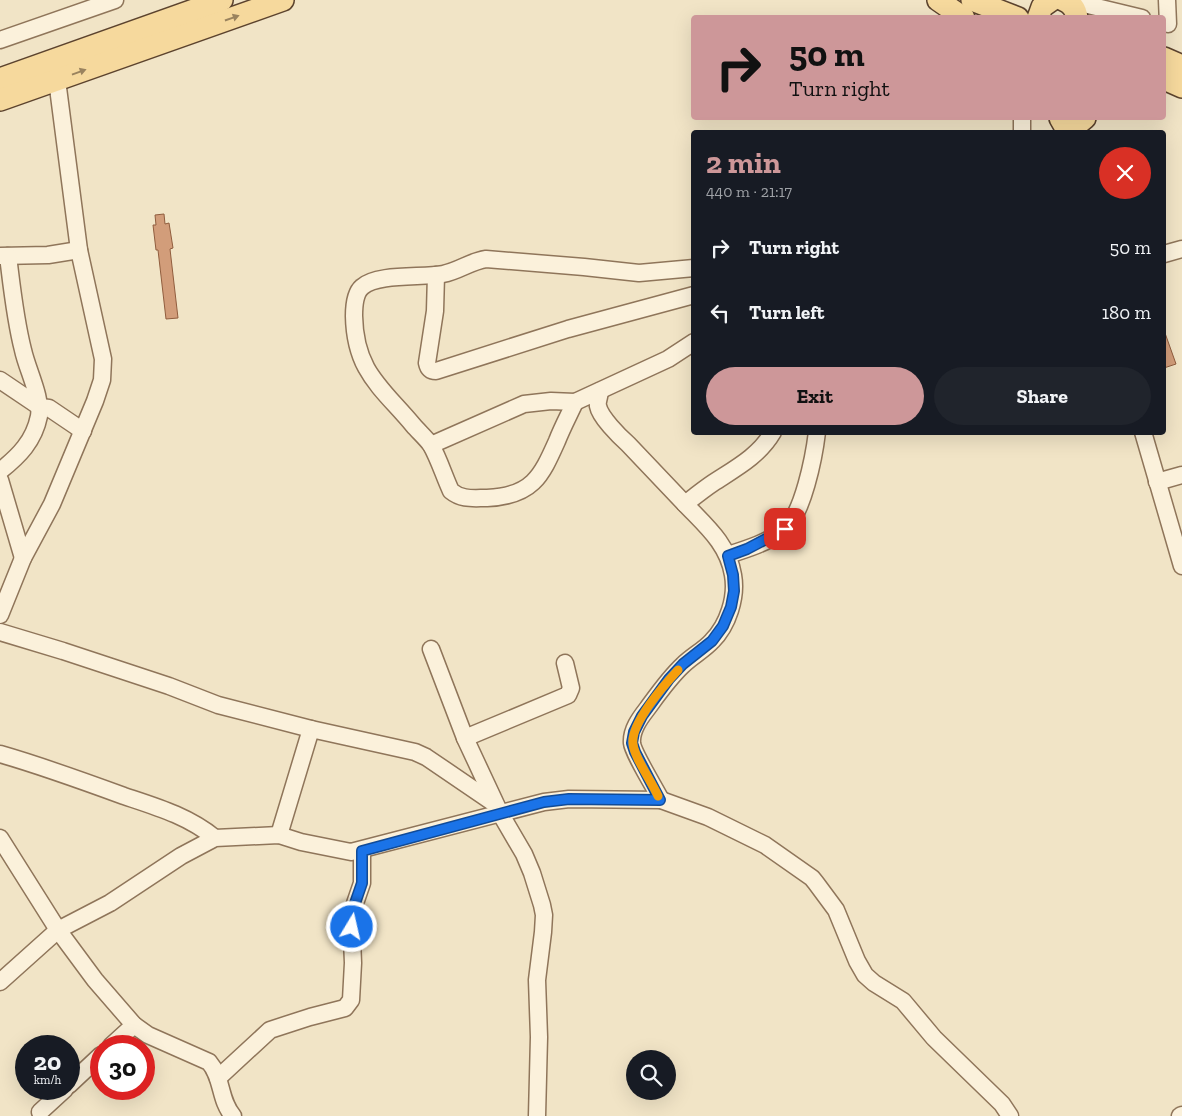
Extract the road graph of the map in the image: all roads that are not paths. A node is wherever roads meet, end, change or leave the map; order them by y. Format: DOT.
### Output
graph roads {
  1 [pos="115,0"];
  2 [pos="222,0"];
  3 [pos="283,0"];
  4 [pos="938,0"];
  5 [pos="972,0"];
  6 [pos="1167,0"];
  7 [pos="1061,8"];
  8 [pos="960,15"];
  9 [pos="1010,15"];
  10 [pos="1130,15"];
  11 [pos="1171,24"];
  12 [pos="148,37"];
  13 [pos="0,40"];
  14 [pos="1166,59"];
  15 [pos="1182,66"];
  16 [pos="0,79"];
  17 [pos="57,80"];
  18 [pos="1166,80"];
  19 [pos="1182,87"];
  20 [pos="0,100"];
  21 [pos="1182,249"];
  22 [pos="79,250"];
  23 [pos="1166,253"];
  24 [pos="4,256"];
  25 [pos="691,268"];
  26 [pos="436,275"];
  27 [pos="691,296"];
  28 [pos="691,344"];
  29 [pos="0,380"];
  30 [pos="600,391"];
  31 [pos="575,402"];
  32 [pos="40,408"];
  33 [pos="83,431"];
  34 [pos="771,435"];
  35 [pos="817,435"];
  36 [pos="1144,435"];
  37 [pos="431,445"];
  38 [pos="0,470"];
  39 [pos="1182,475"];
  40 [pos="0,480"];
  41 [pos="1157,482"];
  42 [pos="685,504"];
  43 [pos="728,556"];
  44 [pos="23,558"];
  45 [pos="1182,566"];
  46 [pos="0,615"];
  47 [pos="0,632"];
  48 [pos="431,649"];
  49 [pos="565,663"];
  50 [pos="311,729"];
  51 [pos="465,738"];
  52 [pos="0,754"];
  53 [pos="660,800"];
  54 [pos="498,809"];
  55 [pos="279,834"];
  56 [pos="0,838"];
  57 [pos="215,838"];
  58 [pos="362,851"];
  59 [pos="58,930"];
  60 [pos="0,982"];
  61 [pos="134,1025"];
  62 [pos="123,1035"];
  63 [pos="90,1065"];
  64 [pos="80,1075"];
  65 [pos="218,1078"];
  66 [pos="53,1100"];
  67 [pos="40,1112"];
  68 [pos="232,1116"];
  69 [pos="537,1116"];
  70 [pos="1010,1116"];
  1 -- 13 [label="street"];
  2 -- 12 [label="main road"];
  12 -- 3 [label="main road, one-way"];
  4 -- 8 [label="main road"];
  5 -- 9 [label="main road"];
  6 -- 11 [label="street"];
  7 -- 10 [label="street"];
  12 -- 16 [label="main road"];
  17 -- 12 [label="main road, one-way"];
  14 -- 15 [label="main road"];
  17 -- 20 [label="main road"];
  17 -- 22 [label="street"];
  18 -- 19 [label="main road"];
  21 -- 23 [label="street"];
  22 -- 24 [label="street"];
  22 -- 33 [label="street"];
  24 -- 32 [label="street"];
  25 -- 26 [label="street"];
  26 -- 27 [label="street"];
  26 -- 37 [label="street"];
  28 -- 30 [label="street"];
  29 -- 32 [label="street"];
  30 -- 31 [label="street"];
  30 -- 42 [label="street"];
  31 -- 37 [label="street"];
  31 -- 37 [label="street"];
  32 -- 33 [label="street"];
  32 -- 38 [label="street"];
  33 -- 44 [label="street"];
  34 -- 42 [label="street"];
  35 -- 43 [label="street"];
  36 -- 41 [label="street"];
  39 -- 41 [label="street"];
  40 -- 44 [label="street"];
  41 -- 45 [label="street"];
  42 -- 43 [label="street"];
  43 -- 53 [label="street"];
  44 -- 46 [label="street"];
  47 -- 50 [label="street"];
  48 -- 51 [label="street"];
  49 -- 51 [label="street"];
  50 -- 54 [label="street"];
  50 -- 55 [label="street"];
  51 -- 54 [label="street"];
  52 -- 57 [label="street"];
  53 -- 54 [label="street"];
  53 -- 70 [label="street"];
  54 -- 58 [label="street"];
  54 -- 69 [label="street"];
  55 -- 57 [label="street"];
  55 -- 58 [label="street"];
  56 -- 59 [label="street"];
  57 -- 59 [label="street"];
  58 -- 65 [label="street"];
  59 -- 60 [label="street"];
  59 -- 61 [label="street"];
  61 -- 62 [label="street"];
  61 -- 65 [label="street"];
  63 -- 64 [label="street"];
  65 -- 68 [label="street"];
  66 -- 67 [label="street"];
}
